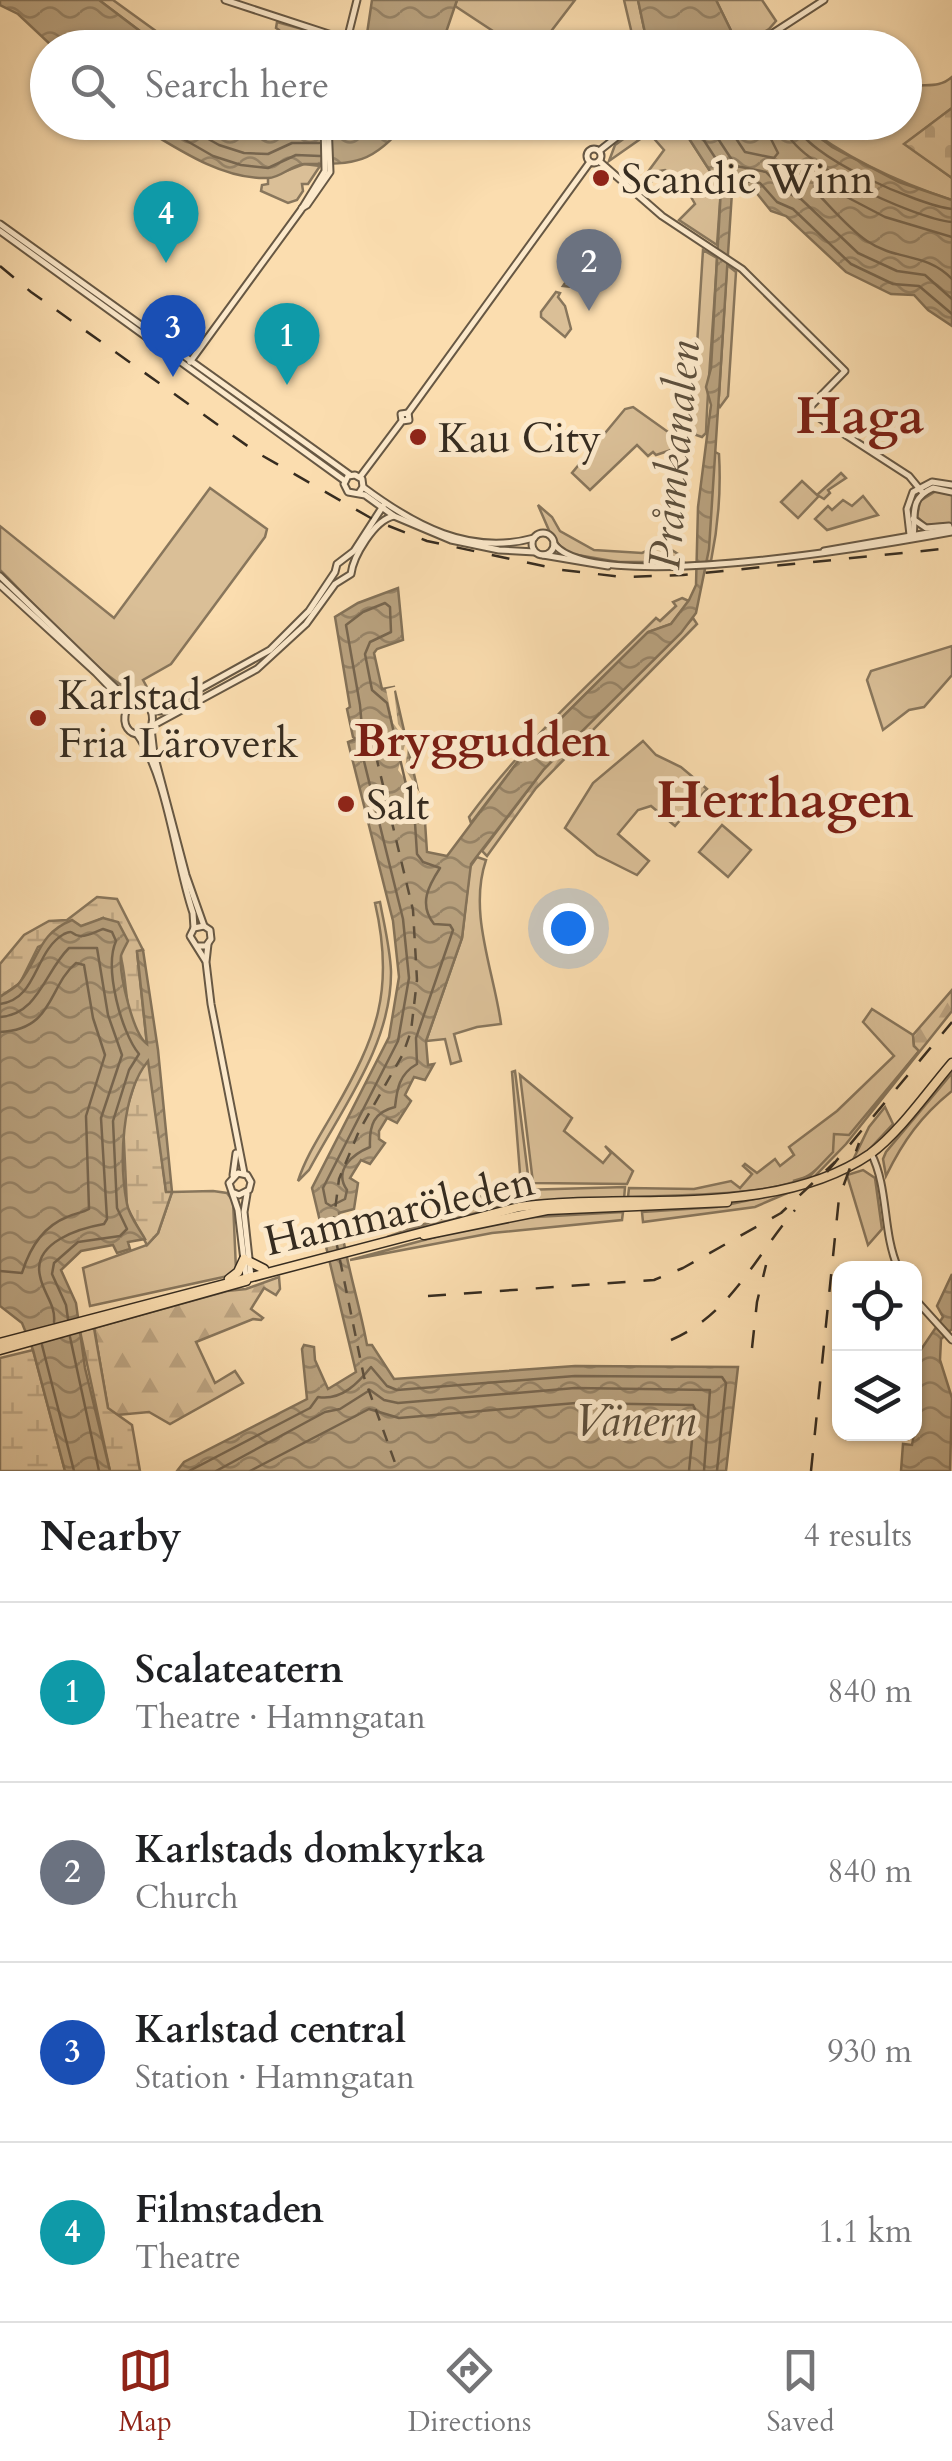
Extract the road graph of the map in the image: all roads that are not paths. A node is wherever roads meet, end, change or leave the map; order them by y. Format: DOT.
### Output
graph roads {
  1 [pos="224,0"];
  2 [pos="357,0"];
  3 [pos="824,0"];
  4 [pos="305,30"];
  5 [pos="349,30"];
  6 [pos="778,30"];
  7 [pos="327,140"];
  8 [pos="613,140"];
  9 [pos="599,151"];
  10 [pos="598,161"];
  11 [pos="590,162"];
  12 [pos="0,228"];
  13 [pos="190,362"];
  14 [pos="360,477"];
  15 [pos="348,478"];
  16 [pos="952,489"];
  17 [pos="361,490"];
  18 [pos="921,490"];
  19 [pos="383,506"];
  20 [pos="394,516"];
  21 [pos="913,519"];
  22 [pos="907,526"];
  23 [pos="952,529"];
  24 [pos="901,536"];
  25 [pos="912,536"];
  26 [pos="534,538"];
  27 [pos="554,544"];
  28 [pos="535,552"];
  29 [pos="543,555"];
  30 [pos="807,555"];
  31 [pos="348,562"];
  32 [pos="620,565"];
  33 [pos="335,572"];
  34 [pos="0,576"];
  35 [pos="342,578"];
  36 [pos="0,585"];
  37 [pos="141,705"];
  38 [pos="165,706"];
  39 [pos="152,711"];
  40 [pos="126,712"];
  41 [pos="150,728"];
  42 [pos="136,734"];
  43 [pos="204,926"];
  44 [pos="194,928"];
  45 [pos="208,944"];
  46 [pos="198,946"];
  47 [pos="206,962"];
  48 [pos="952,1066"];
  49 [pos="237,1150"];
  50 [pos="873,1155"];
  51 [pos="244,1173"];
  52 [pos="233,1175"];
  53 [pos="232,1192"];
  54 [pos="248,1192"];
  55 [pos="518,1197"];
  56 [pos="476,1216"];
  57 [pos="351,1252"];
  58 [pos="246,1261"];
  59 [pos="895,1261"];
  60 [pos="294,1266"];
  61 [pos="274,1269"];
  62 [pos="249,1278"];
  63 [pos="224,1282"];
  64 [pos="922,1308"];
  65 [pos="96,1319"];
  66 [pos="952,1340"];
  67 [pos="0,1346"];
  1 -- 4 [label="street"];
  2 -- 5 [label="street"];
  3 -- 6 [label="street"];
  7 -- 13 [label="street"];
  8 -- 9 [label="street"];
  9 -- 10 [label="street"];
  9 -- 11 [label="street"];
  10 -- 11 [label="street"];
  10 -- 18 [label="street"];
  11 -- 14 [label="street"];
  12 -- 13 [label="street"];
  13 -- 15 [label="street"];
  14 -- 15 [label="street"];
  14 -- 17 [label="street"];
  15 -- 17 [label="street"];
  16 -- 18 [label="street"];
  17 -- 19 [label="street"];
  18 -- 21 [label="street"];
  18 -- 22 [label="street"];
  19 -- 20 [label="street"];
  19 -- 26 [label="street"];
  19 -- 31 [label="street"];
  20 -- 28 [label="street"];
  20 -- 31 [label="street"];
  21 -- 23 [label="street"];
  21 -- 25 [label="street"];
  22 -- 24 [label="street"];
  22 -- 25 [label="street"];
  23 -- 25 [label="street"];
  24 -- 25 [label="street"];
  24 -- 30 [label="street"];
  25 -- 30 [label="street"];
  26 -- 27 [label="street"];
  26 -- 28 [label="street"];
  27 -- 29 [label="street"];
  27 -- 32 [label="street"];
  28 -- 29 [label="street"];
  29 -- 32 [label="street"];
  30 -- 32 [label="street"];
  31 -- 33 [label="street"];
  31 -- 35 [label="street"];
  33 -- 35 [label="street"];
  33 -- 38 [label="street"];
  34 -- 37 [label="street"];
  35 -- 41 [label="street"];
  36 -- 40 [label="street"];
  37 -- 38 [label="street"];
  37 -- 39 [label="street"];
  37 -- 40 [label="street"];
  38 -- 39 [label="street"];
  39 -- 41 [label="street"];
  40 -- 42 [label="street"];
  41 -- 42 [label="street"];
  41 -- 43 [label="street"];
  42 -- 44 [label="street"];
  43 -- 44 [label="street"];
  43 -- 45 [label="street"];
  44 -- 46 [label="street"];
  45 -- 46 [label="street"];
  45 -- 47 [label="street"];
  46 -- 47 [label="street"];
  47 -- 49 [label="street"];
  48 -- 50 [label="main road, Hammaröleden"];
  49 -- 51 [label="street"];
  49 -- 52 [label="street"];
  50 -- 56 [label="main road, Hammaröleden"];
  50 -- 57 [label="main road, Hammaröleden"];
  50 -- 59 [label="street"];
  51 -- 52 [label="street"];
  51 -- 54 [label="street"];
  52 -- 53 [label="street"];
  53 -- 54 [label="street"];
  53 -- 58 [label="street"];
  54 -- 58 [label="street"];
  55 -- 56 [label="main road"];
  56 -- 57 [label="main road, Hammaröleden"];
  57 -- 60 [label="main road, Hammaröleden"];
  58 -- 61 [label="main road"];
  58 -- 62 [label="street"];
  58 -- 63 [label="main road"];
  60 -- 61 [label="main road, Hammaröleden"];
  60 -- 62 [label="main road, Hammaröleden"];
  61 -- 62 [label="main road, Hammaröleden"];
  62 -- 63 [label="main road, Hammaröleden"];
  62 -- 65 [label="main road, Hammaröleden"];
  63 -- 65 [label="main road, Hammaröleden"];
  64 -- 66 [label="street"];
  65 -- 67 [label="main road, Hammaröleden"];
}
